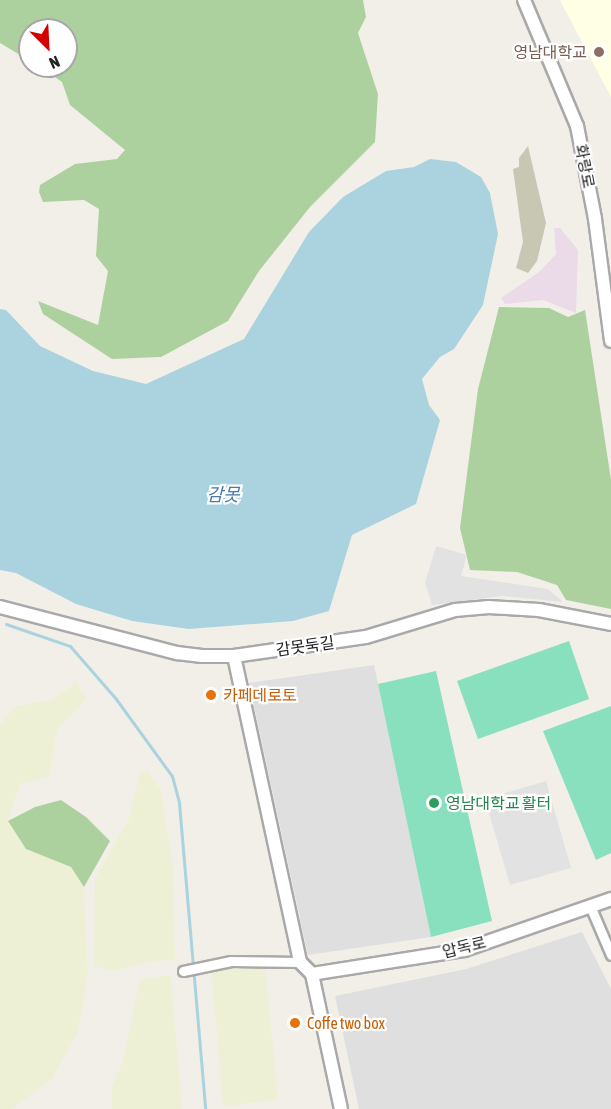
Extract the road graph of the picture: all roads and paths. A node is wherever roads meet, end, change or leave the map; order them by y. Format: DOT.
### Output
graph roads {
  1 [pos="524,0"];
  2 [pos="611,341"];
  3 [pos="0,607"];
  4 [pos="611,624"];
  5 [pos="234,656"];
  6 [pos="611,899"];
  7 [pos="591,908"];
  8 [pos="611,955"];
  9 [pos="300,962"];
  10 [pos="183,971"];
  11 [pos="312,974"];
  12 [pos="342,1109"];
  1 -- 2 [label="street, 화랑로"];
  3 -- 5 [label="street, 감못둑길"];
  4 -- 5 [label="street, 감못둑길"];
  5 -- 9 [label="street"];
  6 -- 7 [label="street, 압독로"];
  7 -- 8 [label="street"];
  7 -- 11 [label="street, 압독로"];
  9 -- 10 [label="street"];
  9 -- 11 [label="street"];
  11 -- 12 [label="street"];
}
